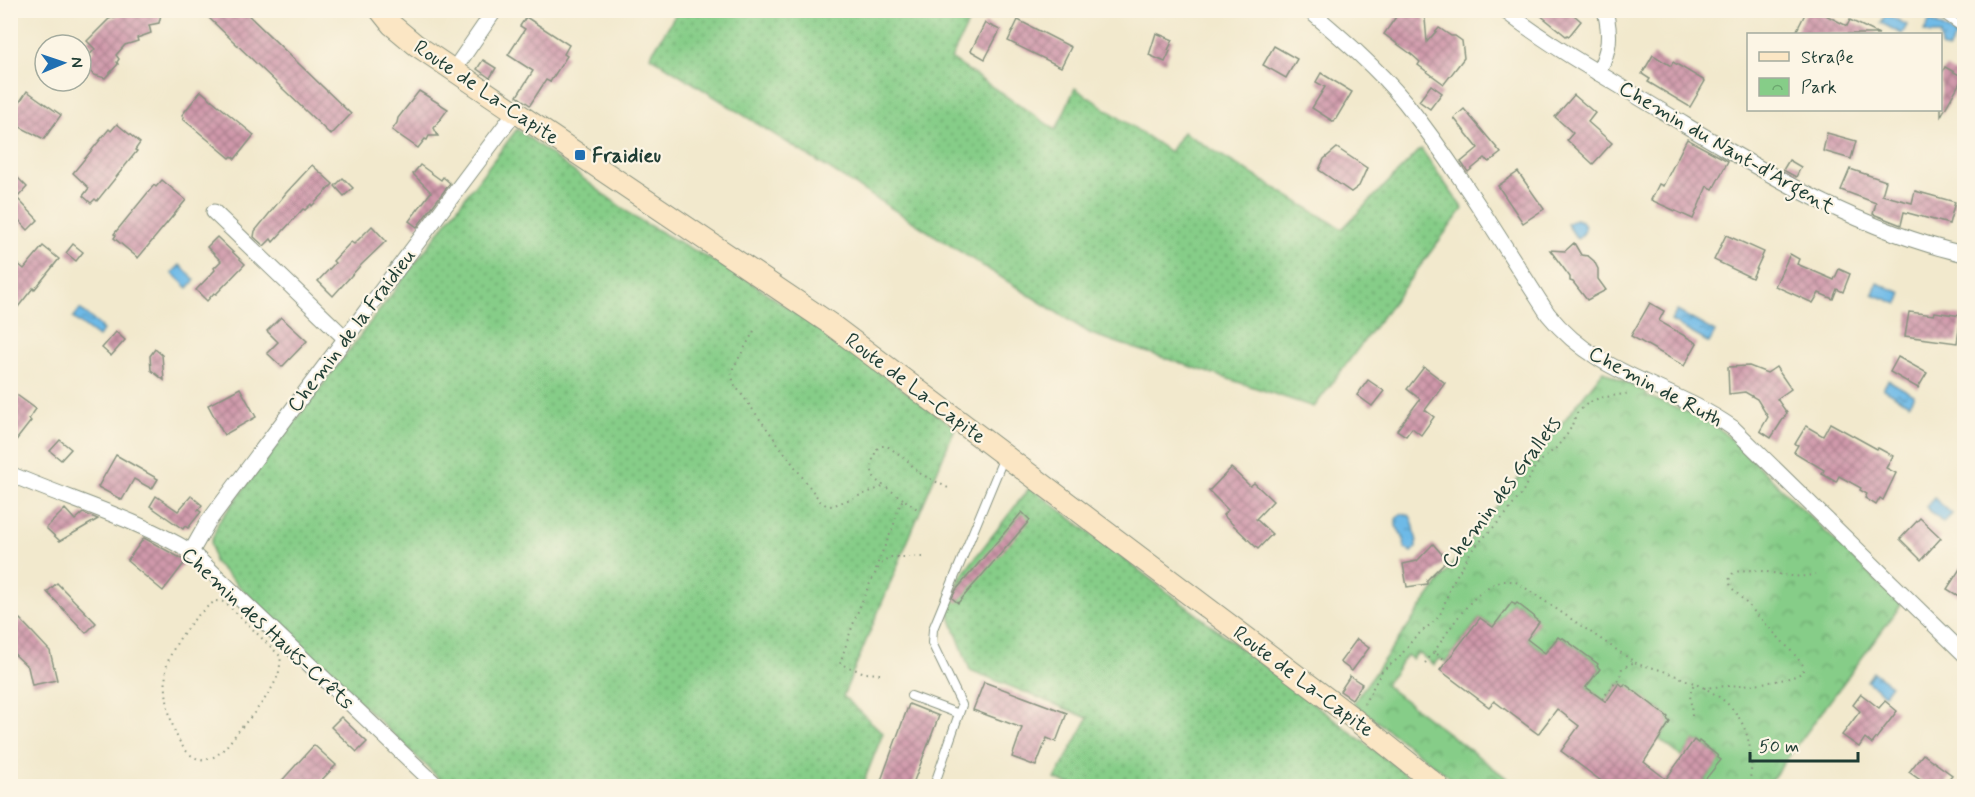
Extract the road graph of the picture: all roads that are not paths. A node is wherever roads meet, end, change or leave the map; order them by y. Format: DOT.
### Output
graph roads {
  1 [pos="380,10"];
  2 [pos="495,10"];
  3 [pos="1310,10"];
  4 [pos="1504,10"];
  5 [pos="1605,10"];
  6 [pos="1937,10"];
  7 [pos="1965,29"];
  8 [pos="453,71"];
  9 [pos="1598,73"];
  10 [pos="516,111"];
  11 [pos="214,212"];
  12 [pos="1965,254"];
  13 [pos="345,338"];
  14 [pos="1005,455"];
  15 [pos="10,474"];
  16 [pos="191,552"];
  17 [pos="1965,654"];
  18 [pos="911,696"];
  19 [pos="958,714"];
  20 [pos="437,786"];
  21 [pos="934,786"];
  22 [pos="1438,786"];
  1 -- 8 [label="street, Route de La-Capite"];
  2 -- 8 [label="street"];
  3 -- 17 [label="street, Chemin de Ruth"];
  4 -- 9 [label="street, Chemin du Nant-d'Argent"];
  5 -- 9 [label="street"];
  6 -- 7 [label="lane"];
  8 -- 10 [label="street, Route de La-Capite"];
  9 -- 12 [label="street, Chemin du Nant-d'Argent"];
  10 -- 13 [label="street, Chemin de la Fraidieu"];
  10 -- 14 [label="street, Route de La-Capite"];
  11 -- 13 [label="street"];
  13 -- 16 [label="street, Chemin de la Fraidieu"];
  14 -- 19 [label="lane"];
  14 -- 22 [label="street, Route de La-Capite"];
  15 -- 16 [label="street, Chemin des Hauts-Crêts"];
  16 -- 20 [label="street, Chemin des Hauts-Crêts"];
  18 -- 19 [label="lane"];
  19 -- 21 [label="lane"];
}
